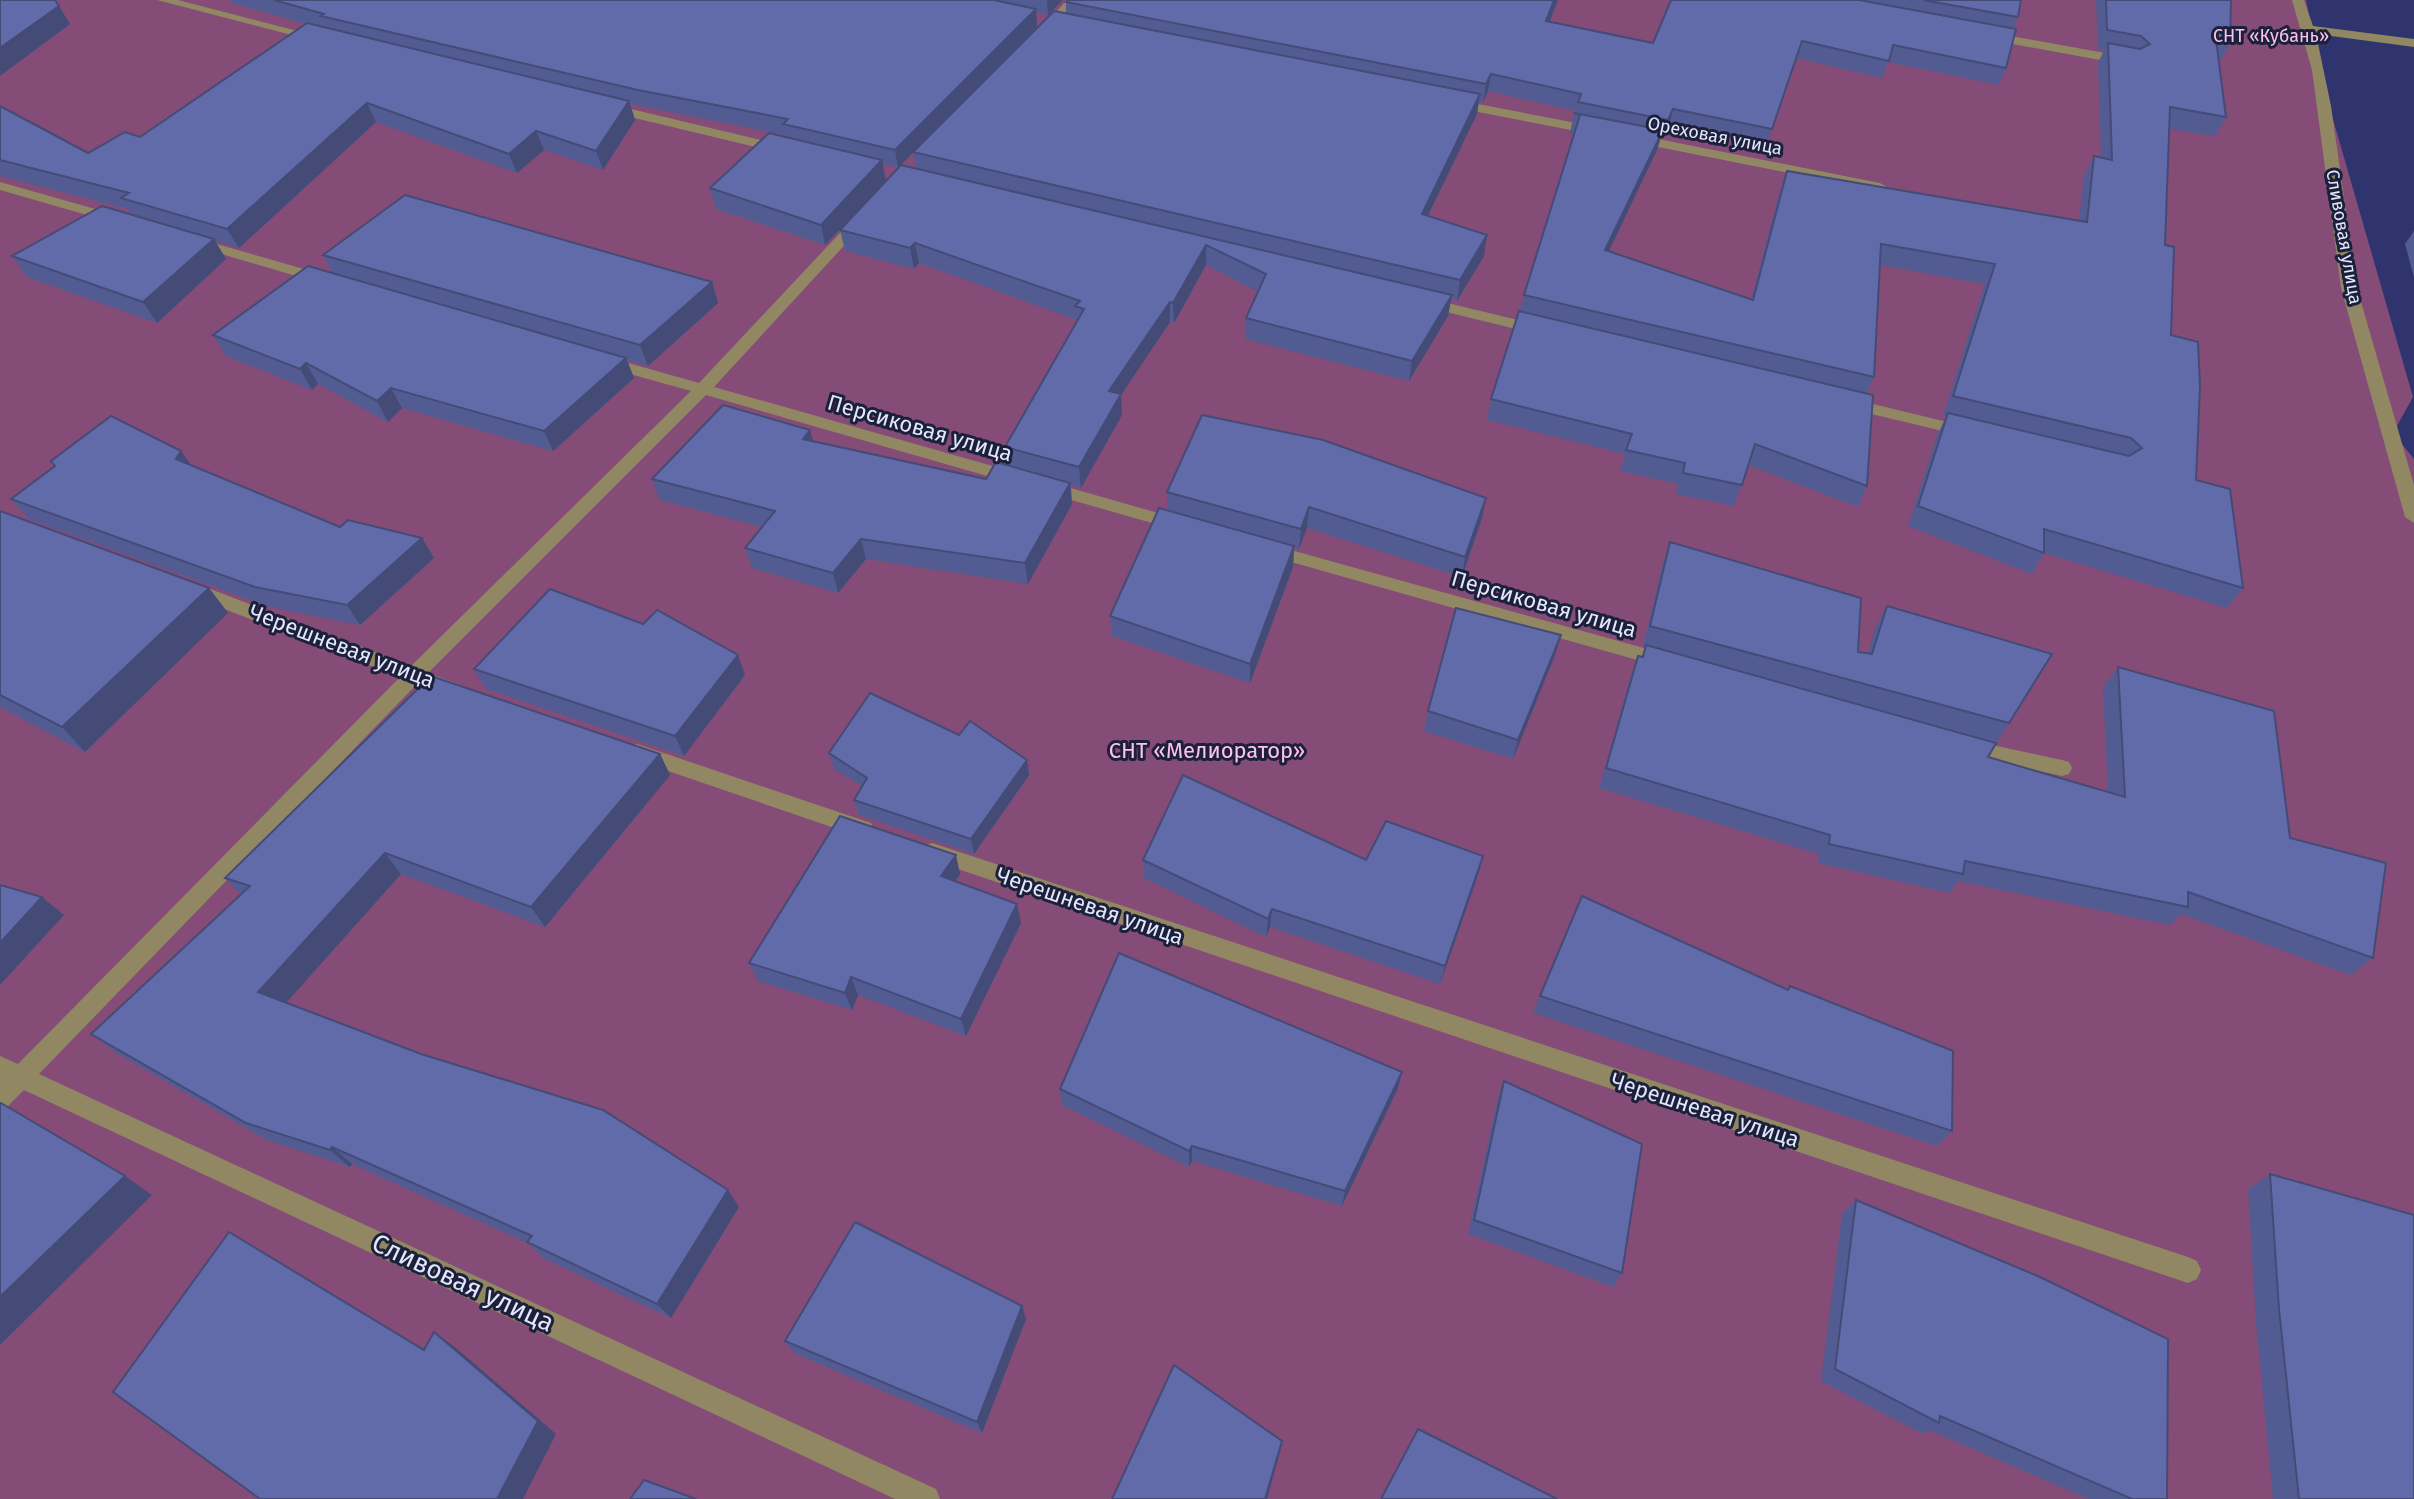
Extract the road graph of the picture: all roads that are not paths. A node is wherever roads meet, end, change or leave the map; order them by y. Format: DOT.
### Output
graph roads {
  1 [pos="163,0"];
  2 [pos="1074,0"];
  3 [pos="2298,0"];
  4 [pos="2309,29"];
  5 [pos="1974,34"];
  6 [pos="332,41"];
  7 [pos="2414,43"];
  8 [pos="1030,46"];
  9 [pos="2131,62"];
  10 [pos="1440,100"];
  11 [pos="593,104"];
  12 [pos="808,155"];
  13 [pos="0,186"];
  14 [pos="1890,189"];
  15 [pos="868,211"];
  16 [pos="137,225"];
  17 [pos="183,239"];
  18 [pos="336,283"];
  19 [pos="1408,299"];
  20 [pos="1562,335"];
  21 [pos="595,359"];
  22 [pos="702,390"];
  23 [pos="1839,401"];
  24 [pos="2393,433"];
  25 [pos="1978,434"];
  26 [pos="2414,438"];
  27 [pos="2414,517"];
  28 [pos="1205,532"];
  29 [pos="1251,544"];
  30 [pos="174,582"];
  31 [pos="1693,669"];
  32 [pos="413,676"];
  33 [pos="474,696"];
  34 [pos="1942,740"];
  35 [pos="610,743"];
  36 [pos="2062,768"];
  37 [pos="882,835"];
  38 [pos="912,845"];
  39 [pos="10,1072"];
  40 [pos="0,1098"];
  41 [pos="2188,1270"];
  42 [pos="926,1499"];
  1 -- 6 [label="street"];
  2 -- 8 [label="street"];
  3 -- 4 [label="street, Сливовая улица"];
  4 -- 7 [label="street"];
  4 -- 24 [label="street, Сливовая улица"];
  5 -- 9 [label="street"];
  10 -- 14 [label="street, Ореховая улица"];
  11 -- 12 [label="street"];
  13 -- 16 [label="street"];
  15 -- 22 [label="street"];
  17 -- 18 [label="street"];
  19 -- 20 [label="street"];
  21 -- 22 [label="street, Персиковая улица"];
  22 -- 28 [label="street, Персиковая улица"];
  22 -- 32 [label="street"];
  23 -- 25 [label="street"];
  24 -- 26 [label="street"];
  24 -- 27 [label="street, Сливовая улица"];
  29 -- 31 [label="street, Персиковая улица"];
  30 -- 32 [label="street, Черешневая улица"];
  32 -- 33 [label="street, Черешневая улица"];
  32 -- 39 [label="street"];
  34 -- 36 [label="street"];
  35 -- 37 [label="street"];
  38 -- 41 [label="street, Черешневая улица"];
  39 -- 40 [label="street"];
  39 -- 42 [label="street, Сливовая улица"];
}
